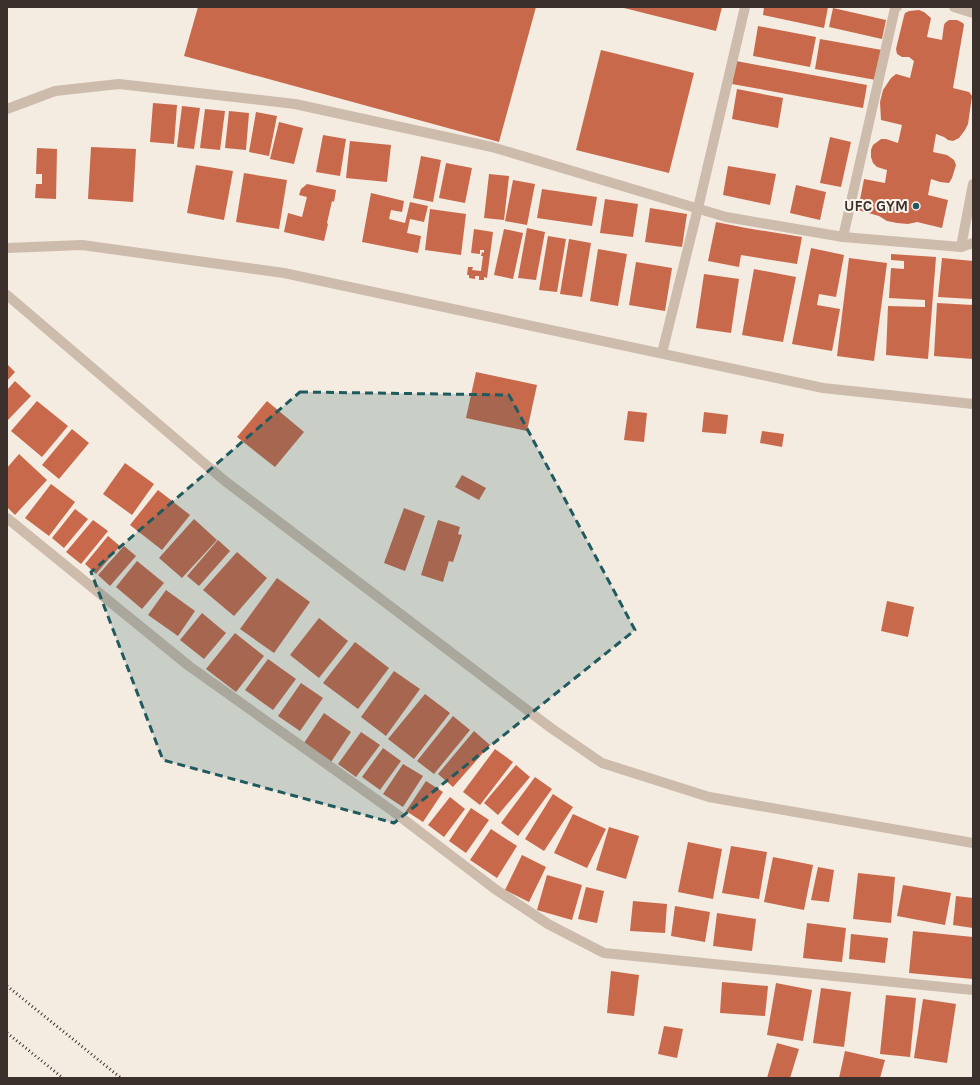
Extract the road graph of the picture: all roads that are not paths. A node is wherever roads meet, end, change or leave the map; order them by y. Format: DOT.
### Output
graph roads {
  1 [pos="745,7"];
  2 [pos="897,7"];
  3 [pos="954,7"];
  4 [pos="973,13"];
  5 [pos="7,109"];
  6 [pos="973,184"];
  7 [pos="698,208"];
  8 [pos="843,237"];
  9 [pos="973,243"];
  10 [pos="961,247"];
  11 [pos="7,248"];
  12 [pos="7,295"];
  13 [pos="662,353"];
  14 [pos="973,404"];
  15 [pos="7,518"];
  16 [pos="973,843"];
  17 [pos="973,990"];
  1 -- 7 [label="street"];
  2 -- 8 [label="street"];
  3 -- 4 [label="street"];
  5 -- 7 [label="street"];
  6 -- 10 [label="street"];
  7 -- 8 [label="street"];
  7 -- 13 [label="street"];
  8 -- 10 [label="street"];
  9 -- 10 [label="street"];
  11 -- 13 [label="street"];
  12 -- 16 [label="street"];
  13 -- 14 [label="street"];
  15 -- 17 [label="street"];
}
